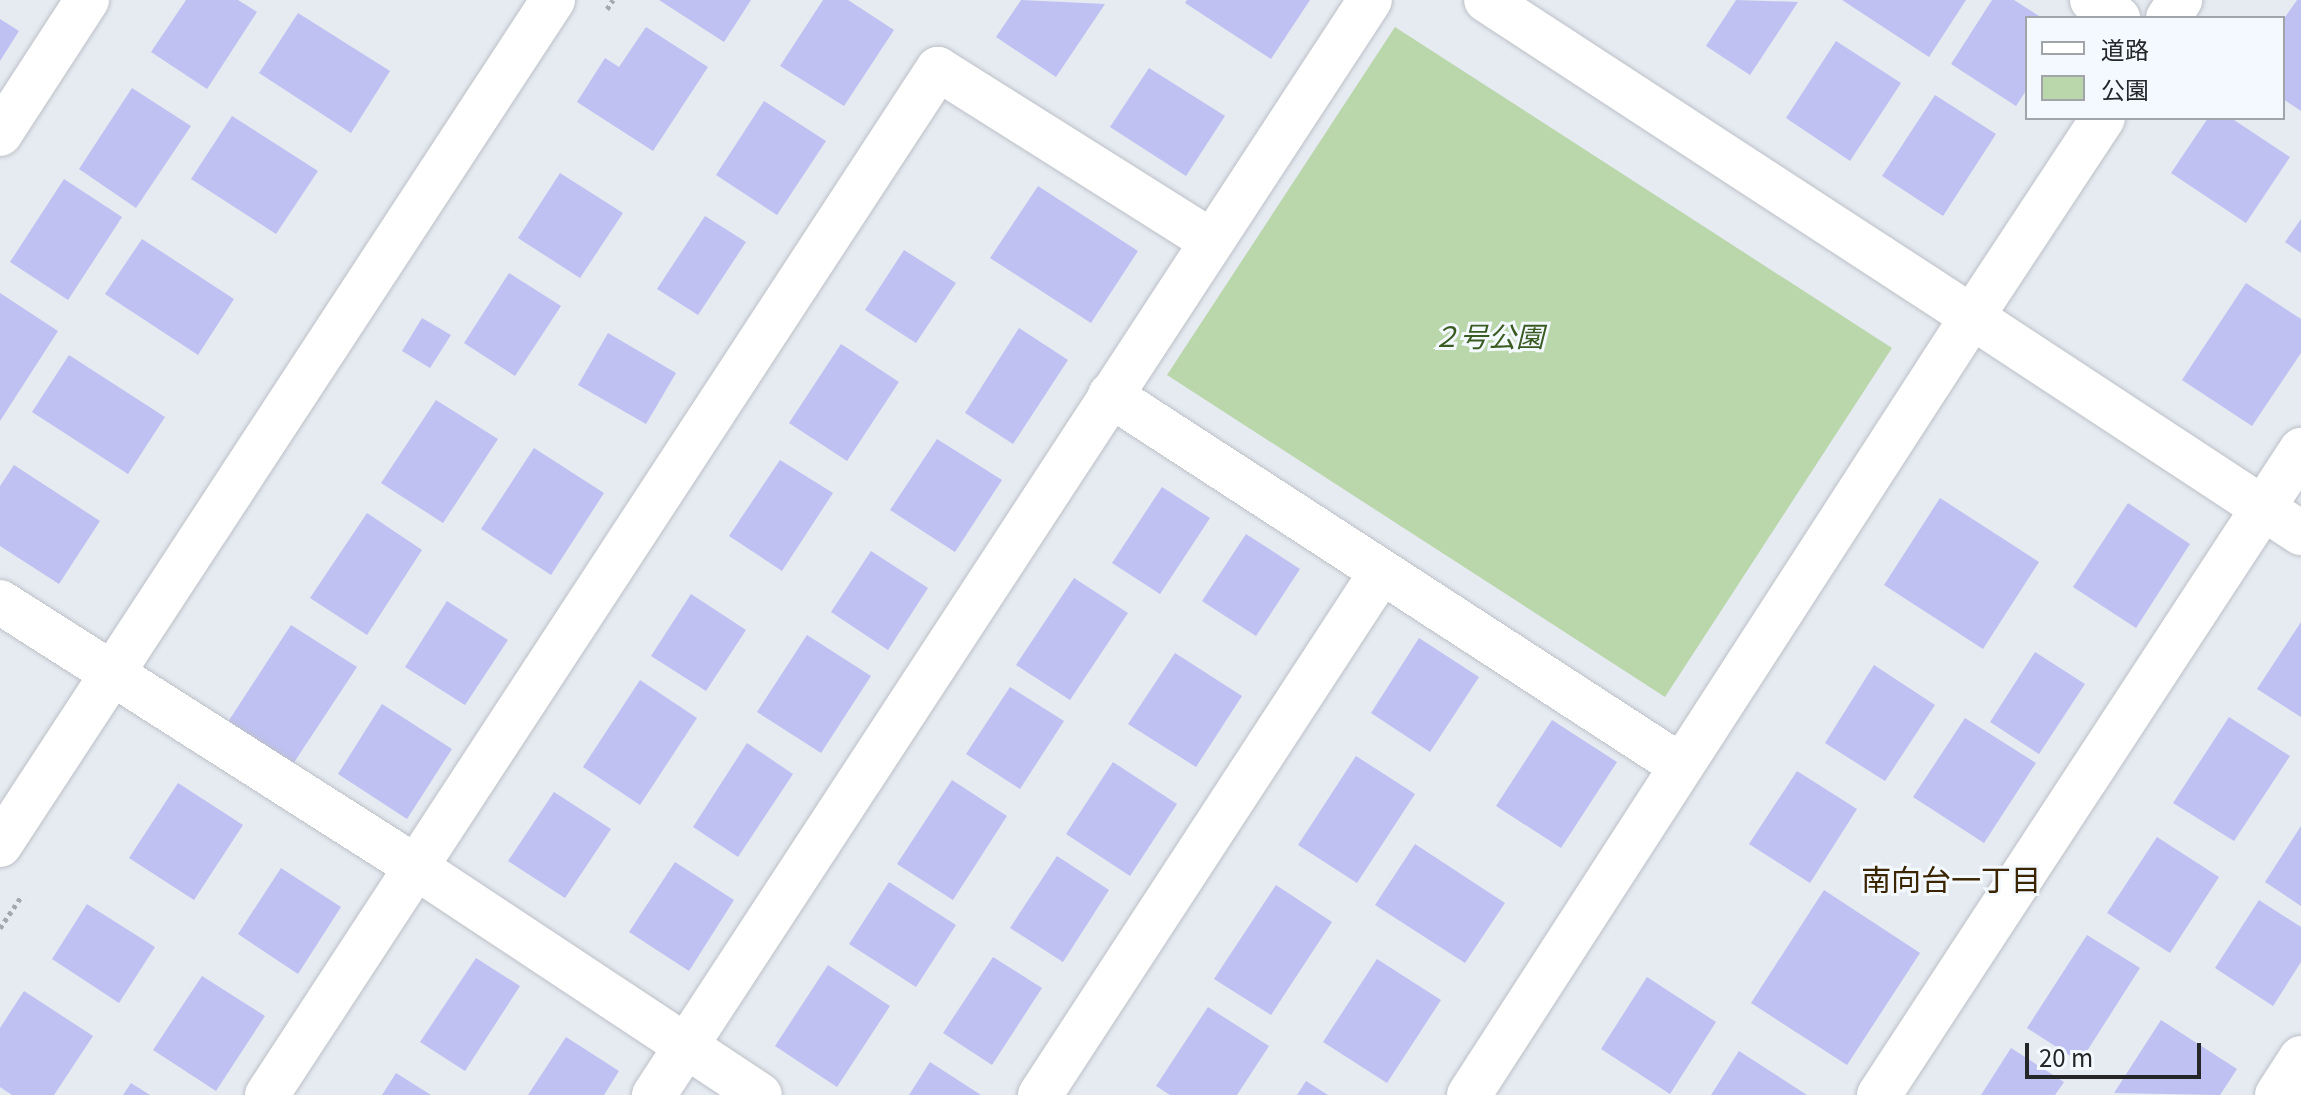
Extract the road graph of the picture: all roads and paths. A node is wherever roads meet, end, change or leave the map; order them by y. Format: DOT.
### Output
graph roads {
  1 [pos="87,0"];
  2 [pos="553,0"];
  3 [pos="1370,0"];
  4 [pos="1486,0"];
  5 [pos="2092,0"];
  6 [pos="2115,16"];
  7 [pos="2102,120"];
  8 [pos="0,134"];
  9 [pos="1211,241"];
  10 [pos="1972,317"];
  11 [pos="1110,395"];
  12 [pos="2301,450"];
  13 [pos="2263,508"];
  14 [pos="2301,533"];
  15 [pos="1380,574"];
  16 [pos="0,602"];
  17 [pos="114,673"];
  18 [pos="1681,766"];
  19 [pos="0,845"];
  20 [pos="417,868"];
  21 [pos="686,1047"];
  22 [pos="2301,1058"];
  23 [pos="267,1095"];
  24 [pos="654,1095"];
  25 [pos="760,1095"];
  26 [pos="1040,1095"];
  27 [pos="1469,1095"];
  28 [pos="1879,1095"];
  29 [pos="2277,1095"];
  1 -- 8 [label="street"];
  2 -- 17 [label="street"];
  3 -- 9 [label="street"];
  4 -- 10 [label="street"];
  5 -- 6 [label="street"];
  7 -- 10 [label="street"];
  9 -- 11 [label="street"];
  9 -- 20 [label="street"];
  10 -- 13 [label="street"];
  10 -- 18 [label="street"];
  11 -- 15 [label="street"];
  11 -- 21 [label="street"];
  12 -- 13 [label="street"];
  13 -- 14 [label="street"];
  13 -- 28 [label="street"];
  15 -- 18 [label="street"];
  15 -- 26 [label="street"];
  16 -- 17 [label="street"];
  17 -- 19 [label="street"];
  17 -- 20 [label="street"];
  18 -- 27 [label="street"];
  20 -- 21 [label="street"];
  20 -- 23 [label="street"];
  21 -- 24 [label="street"];
  21 -- 25 [label="street"];
  22 -- 29 [label="street"];
}
